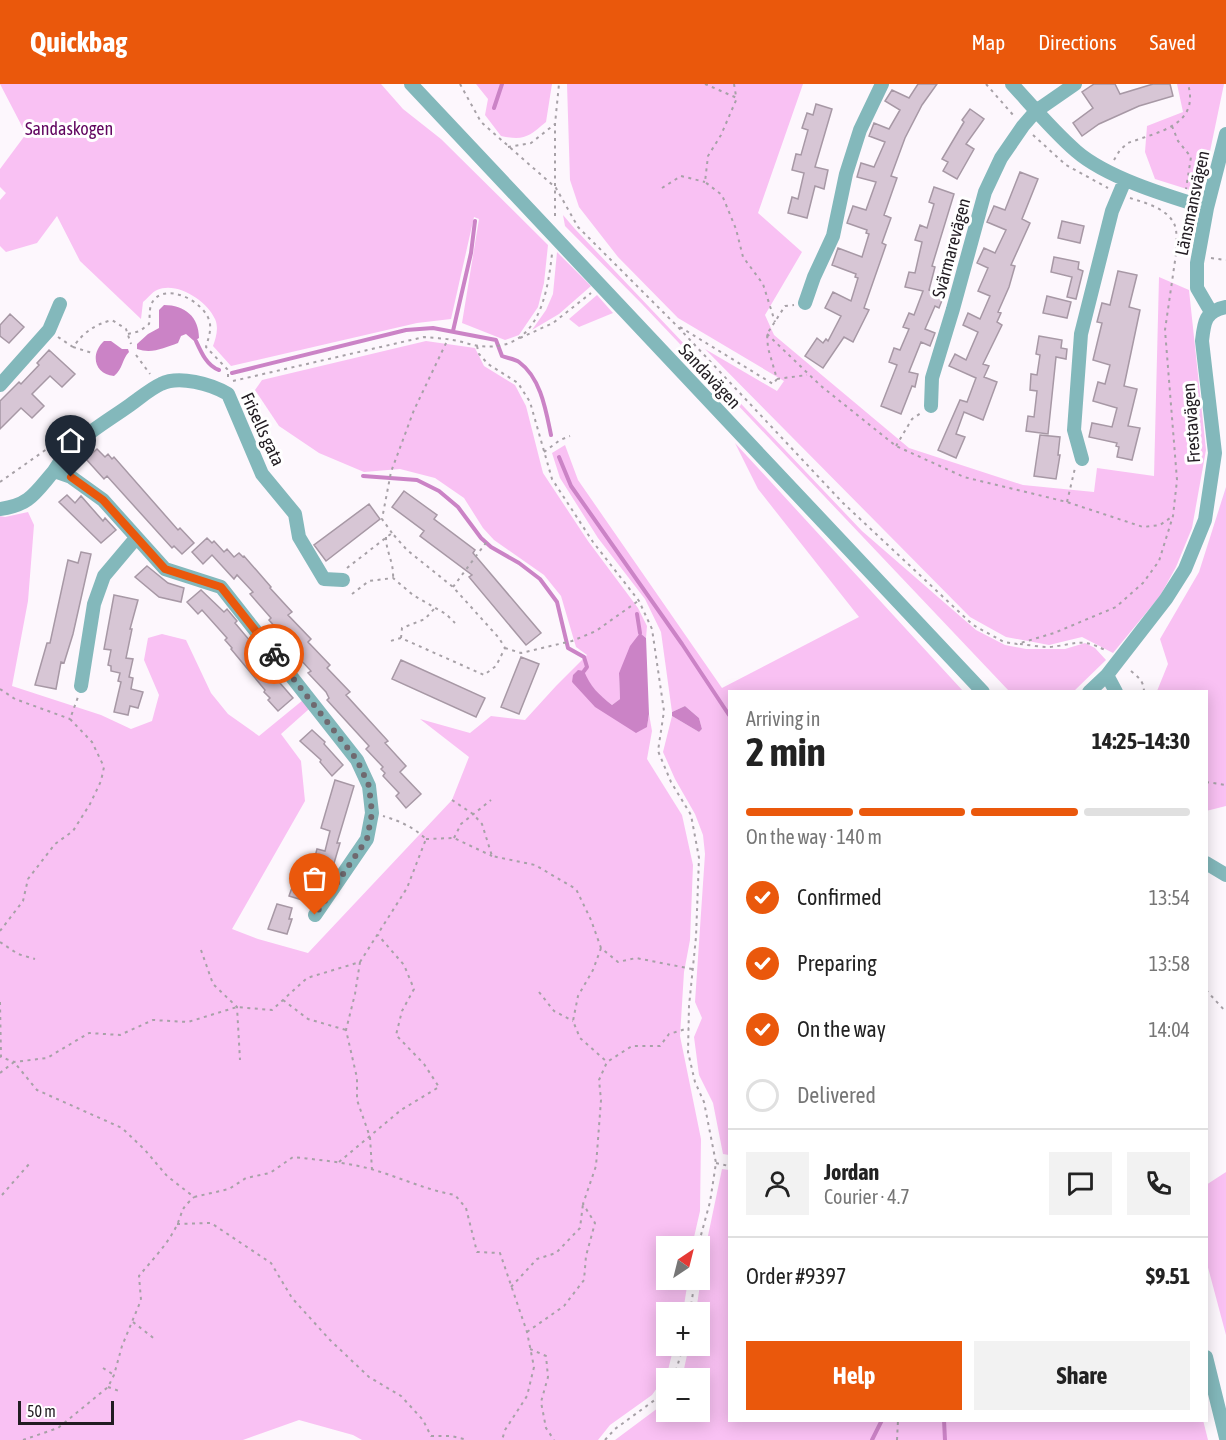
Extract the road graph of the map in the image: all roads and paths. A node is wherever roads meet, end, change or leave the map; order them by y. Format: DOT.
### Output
graph roads {
  1 [pos="411,84"];
  2 [pos="460,84"];
  3 [pos="559,84"];
  4 [pos="705,84"];
  5 [pos="734,84"];
  6 [pos="882,84"];
  7 [pos="1012,84"];
  8 [pos="1075,84"];
  9 [pos="1188,84"];
  10 [pos="737,98"];
  11 [pos="1036,111"];
  12 [pos="555,124"];
  13 [pos="1172,126"];
  14 [pos="1226,134"];
  15 [pos="508,147"];
  16 [pos="1107,170"];
  17 [pos="1125,180"];
  18 [pos="705,182"];
  19 [pos="1101,185"];
  20 [pos="556,188"];
  21 [pos="662,188"];
  22 [pos="1184,201"];
  23 [pos="1207,208"];
  24 [pos="555,216"];
  25 [pos="553,250"];
  26 [pos="1187,256"];
  27 [pos="1211,258"];
  28 [pos="1226,260"];
  29 [pos="600,286"];
  30 [pos="805,303"];
  31 [pos="60,304"];
  32 [pos="1226,307"];
  33 [pos="1211,312"];
  34 [pos="775,322"];
  35 [pos="677,326"];
  36 [pos="49,330"];
  37 [pos="128,334"];
  38 [pos="767,334"];
  39 [pos="448,339"];
  40 [pos="520,339"];
  41 [pos="131,344"];
  42 [pos="477,346"];
  43 [pos="73,347"];
  44 [pos="92,353"];
  45 [pos="136,355"];
  46 [pos="808,375"];
  47 [pos="151,376"];
  48 [pos="777,379"];
  49 [pos="0,385"];
  50 [pos="931,406"];
  51 [pos="570,436"];
  52 [pos="896,446"];
  53 [pos="544,452"];
  54 [pos="1082,459"];
  55 [pos="54,471"];
  56 [pos="1067,502"];
  57 [pos="0,509"];
  58 [pos="1173,516"];
  59 [pos="392,533"];
  60 [pos="386,537"];
  61 [pos="136,538"];
  62 [pos="488,540"];
  63 [pos="393,578"];
  64 [pos="343,579"];
  65 [pos="453,586"];
  66 [pos="352,594"];
  67 [pos="639,601"];
  68 [pos="435,608"];
  69 [pos="455,623"];
  70 [pos="401,638"];
  71 [pos="387,642"];
  72 [pos="1017,644"];
  73 [pos="505,648"];
  74 [pos="1105,650"];
  75 [pos="1131,671"];
  76 [pos="1107,675"];
  77 [pos="81,686"];
  78 [pos="0,689"];
  79 [pos="981,690"];
  80 [pos="1091,690"];
  81 [pos="1115,690"];
  82 [pos="1144,690"];
  83 [pos="70,719"];
  84 [pos="1208,782"];
  85 [pos="1226,784"];
  86 [pos="452,800"];
  87 [pos="491,800"];
  88 [pos="372,813"];
  89 [pos="473,814"];
  90 [pos="454,838"];
  91 [pos="426,839"];
  92 [pos="492,856"];
  93 [pos="1208,864"];
  94 [pos="1226,875"];
  95 [pos="315,915"];
  96 [pos="0,931"];
  97 [pos="378,935"];
  98 [pos="0,942"];
  99 [pos="601,948"];
  100 [pos="201,950"];
  101 [pos="35,959"];
  102 [pos="360,962"];
  103 [pos="692,969"];
  104 [pos="539,992"];
  105 [pos="1208,992"];
  106 [pos="283,1000"];
  107 [pos="0,1002"];
  108 [pos="237,1007"];
  109 [pos="1226,1012"];
  110 [pos="573,1021"];
  111 [pos="346,1029"];
  112 [pos="689,1029"];
  113 [pos="0,1058"];
  114 [pos="240,1060"];
  115 [pos="14,1062"];
  116 [pos="607,1062"];
  117 [pos="0,1073"];
  118 [pos="370,1137"];
  119 [pos="339,1161"];
  120 [pos="716,1163"];
  121 [pos="30,1164"];
  122 [pos="728,1166"];
  123 [pos="372,1170"];
  124 [pos="1,1194"];
  125 [pos="194,1197"];
  126 [pos="583,1204"];
  127 [pos="177,1224"];
  128 [pos="701,1236"];
  129 [pos="511,1287"];
  130 [pos="133,1322"];
  131 [pos="527,1332"];
  132 [pos="156,1340"];
  133 [pos="530,1349"];
  134 [pos="1208,1365"];
  135 [pos="103,1368"];
  136 [pos="114,1376"];
  137 [pos="108,1388"];
  138 [pos="119,1390"];
  139 [pos="656,1399"];
  140 [pos="898,1422"];
  141 [pos="1226,1438"];
  142 [pos="23,1440"];
  143 [pos="468,1440"];
  144 [pos="502,1440"];
  145 [pos="554,1440"];
  146 [pos="605,1440"];
  147 [pos="897,1440"];
  1 -- 29 [label="street, Sandavägen"];
  2 -- 15 [label="path"];
  3 -- 12 [label="path"];
  4 -- 10 [label="path"];
  5 -- 10 [label="path"];
  6 -- 30 [label="street"];
  7 -- 11 [label="street"];
  8 -- 11 [label="street, Svärmarevägen"];
  9 -- 13 [label="path"];
  10 -- 18 [label="path"];
  11 -- 16 [label="street"];
  11 -- 50 [label="street, Svärmarevägen"];
  12 -- 15 [label="path"];
  12 -- 20 [label="path"];
  13 -- 16 [label="path"];
  13 -- 22 [label="path"];
  14 -- 23 [label="street, Länsmansvägen"];
  15 -- 20 [label="path"];
  16 -- 17 [label="street"];
  16 -- 19 [label="path"];
  17 -- 22 [label="street"];
  17 -- 54 [label="street"];
  18 -- 21 [label="path"];
  18 -- 34 [label="path"];
  20 -- 24 [label="path"];
  20 -- 35 [label="path"];
  22 -- 23 [label="street"];
  23 -- 33 [label="street, Länsmansvägen"];
  25 -- 40 [label="path"];
  26 -- 58 [label="path"];
  27 -- 28 [label="path"];
  29 -- 40 [label="path"];
  29 -- 79 [label="street, Sandavägen"];
  30 -- 34 [label="path"];
  31 -- 36 [label="street"];
  32 -- 33 [label="street"];
  33 -- 76 [label="street, Frestavägen"];
  34 -- 38 [label="path"];
  35 -- 48 [label="path"];
  35 -- 72 [label="path"];
  36 -- 43 [label="path"];
  36 -- 49 [label="street"];
  37 -- 39 [label="path"];
  37 -- 41 [label="path"];
  37 -- 43 [label="path"];
  38 -- 46 [label="path"];
  38 -- 48 [label="path"];
  39 -- 42 [label="path"];
  39 -- 59 [label="path"];
  40 -- 42 [label="path"];
  42 -- 53 [label="path"];
  43 -- 44 [label="path"];
  45 -- 47 [label="path"];
  46 -- 48 [label="path"];
  46 -- 52 [label="path"];
  50 -- 52 [label="path"];
  51 -- 53 [label="path"];
  52 -- 56 [label="path"];
  53 -- 67 [label="path"];
  54 -- 56 [label="path"];
  55 -- 57 [label="street, Frisells gata"];
  55 -- 61 [label="street"];
  55 -- 64 [label="street, Frisells gata"];
  56 -- 58 [label="path"];
  58 -- 72 [label="path"];
  59 -- 60 [label="path"];
  59 -- 65 [label="path"];
  60 -- 63 [label="path"];
  60 -- 64 [label="path"];
  61 -- 77 [label="street"];
  61 -- 88 [label="street"];
  62 -- 65 [label="path"];
  63 -- 66 [label="path"];
  63 -- 68 [label="path"];
  65 -- 73 [label="path"];
  67 -- 73 [label="path"];
  67 -- 103 [label="path"];
  68 -- 69 [label="path"];
  68 -- 70 [label="path"];
  70 -- 71 [label="path"];
  70 -- 73 [label="path"];
  72 -- 74 [label="path"];
  75 -- 82 [label="path"];
  76 -- 80 [label="street, Frestavägen"];
  76 -- 81 [label="street"];
  77 -- 83 [label="path"];
  78 -- 83 [label="path"];
  83 -- 96 [label="path"];
  84 -- 85 [label="path"];
  86 -- 89 [label="path"];
  87 -- 89 [label="path"];
  88 -- 91 [label="path"];
  88 -- 95 [label="street"];
  89 -- 90 [label="path"];
  89 -- 92 [label="path"];
  90 -- 91 [label="path"];
  90 -- 92 [label="path"];
  91 -- 97 [label="path"];
  92 -- 99 [label="path"];
  93 -- 94 [label="street"];
  97 -- 102 [label="path"];
  97 -- 118 [label="path"];
  98 -- 101 [label="path"];
  99 -- 103 [label="path"];
  99 -- 110 [label="path"];
  100 -- 108 [label="path"];
  102 -- 106 [label="path"];
  102 -- 111 [label="path"];
  103 -- 112 [label="path"];
  104 -- 110 [label="path"];
  105 -- 109 [label="path"];
  106 -- 108 [label="path"];
  106 -- 111 [label="path"];
  107 -- 113 [label="path"];
  108 -- 114 [label="path"];
  108 -- 115 [label="path"];
  110 -- 116 [label="path"];
  111 -- 118 [label="path"];
  112 -- 116 [label="path"];
  112 -- 120 [label="path"];
  113 -- 115 [label="path"];
  115 -- 117 [label="path"];
  115 -- 125 [label="path"];
  116 -- 126 [label="path"];
  118 -- 119 [label="path"];
  118 -- 123 [label="path"];
  119 -- 123 [label="path"];
  119 -- 125 [label="path"];
  120 -- 122 [label="path"];
  120 -- 128 [label="path"];
  121 -- 124 [label="path"];
  123 -- 129 [label="path"];
  125 -- 127 [label="path"];
  126 -- 129 [label="path"];
  126 -- 131 [label="path"];
  127 -- 130 [label="path"];
  127 -- 143 [label="path"];
  129 -- 131 [label="path"];
  130 -- 132 [label="path"];
  130 -- 136 [label="path"];
  131 -- 133 [label="path"];
  133 -- 144 [label="path"];
  133 -- 145 [label="path"];
  134 -- 141 [label="street"];
  135 -- 136 [label="path"];
  136 -- 137 [label="path"];
  137 -- 138 [label="path"];
  137 -- 142 [label="path"];
  139 -- 146 [label="path"];
  140 -- 147 [label="path"];
}
